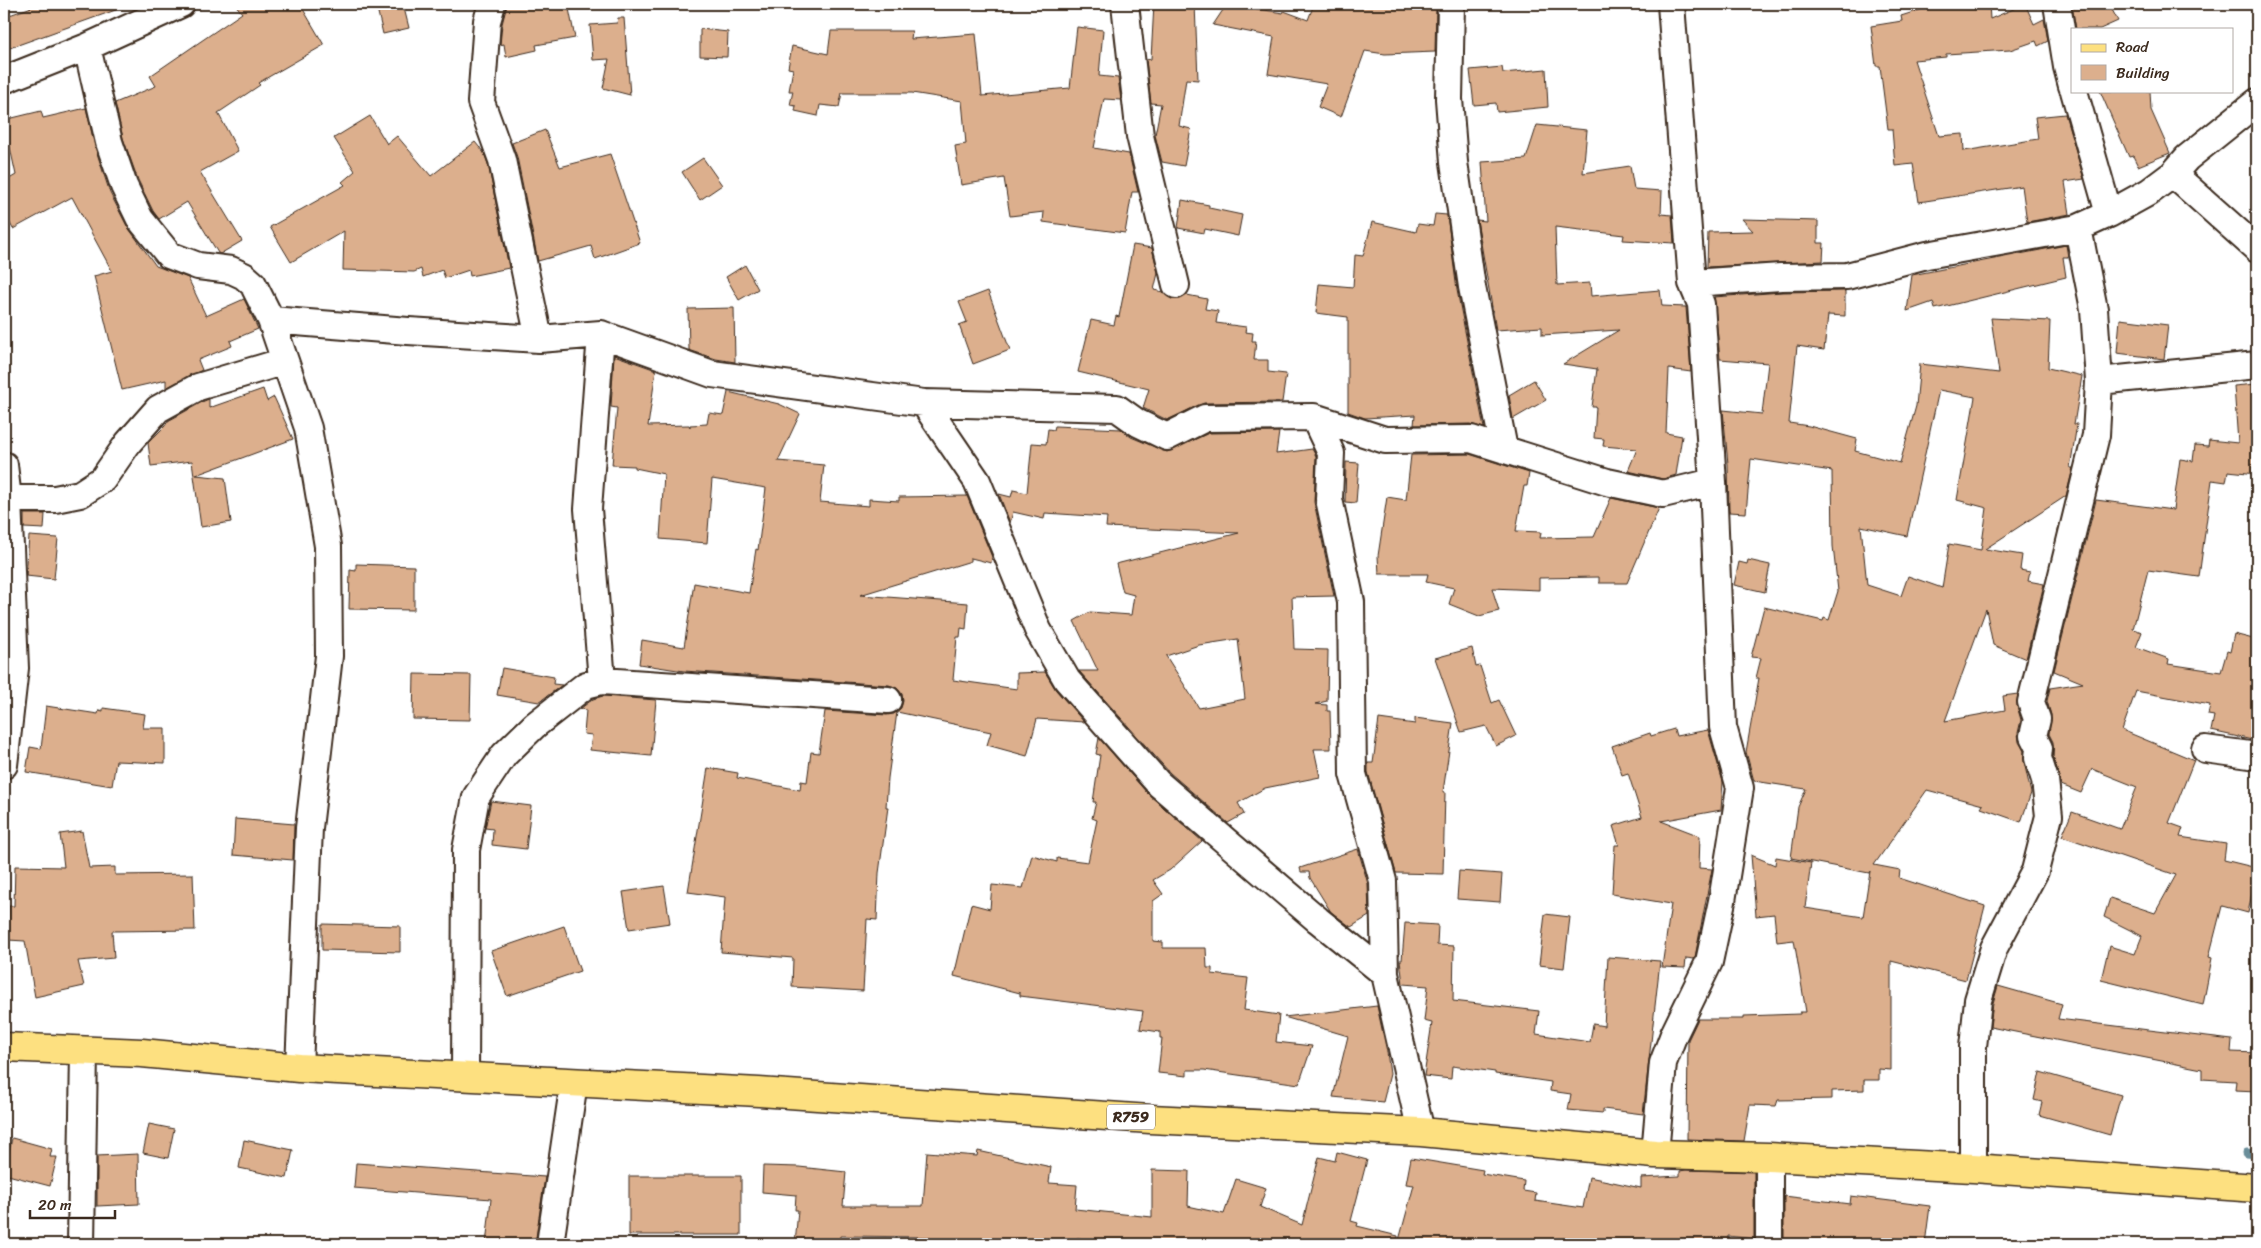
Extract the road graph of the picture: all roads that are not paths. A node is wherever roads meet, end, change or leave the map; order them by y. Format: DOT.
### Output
graph roads {
  1 [pos="181,4"];
  2 [pos="492,4"];
  3 [pos="1125,4"];
  4 [pos="1451,4"];
  5 [pos="1671,4"];
  6 [pos="2057,4"];
  7 [pos="87,47"];
  8 [pos="4,80"];
  9 [pos="2071,82"];
  10 [pos="2074,92"];
  11 [pos="2257,102"];
  12 [pos="2173,174"];
  13 [pos="2109,214"];
  14 [pos="2078,228"];
  15 [pos="2257,249"];
  16 [pos="1692,283"];
  17 [pos="1176,285"];
  18 [pos="271,320"];
  19 [pos="601,334"];
  20 [pos="539,339"];
  21 [pos="285,360"];
  22 [pos="2257,364"];
  23 [pos="2099,381"];
  24 [pos="924,403"];
  25 [pos="1314,417"];
  26 [pos="1504,449"];
  27 [pos="4,465"];
  28 [pos="1713,482"];
  29 [pos="8,499"];
  30 [pos="602,681"];
  31 [pos="888,700"];
  32 [pos="2205,749"];
  33 [pos="2257,756"];
  34 [pos="4,765"];
  35 [pos="1385,974"];
  36 [pos="4,1047"];
  37 [pos="84,1051"];
  38 [pos="299,1068"];
  39 [pos="465,1077"];
  40 [pos="574,1082"];
  41 [pos="1421,1132"];
  42 [pos="1655,1154"];
  43 [pos="1769,1157"];
  44 [pos="1973,1168"];
  45 [pos="2257,1188"];
  46 [pos="81,1244"];
  47 [pos="550,1244"];
  48 [pos="1769,1244"];
  1 -- 7 [label="street"];
  2 -- 20 [label="street"];
  3 -- 17 [label="street"];
  4 -- 26 [label="street"];
  5 -- 16 [label="street"];
  6 -- 9 [label="street"];
  7 -- 8 [label="street"];
  7 -- 18 [label="street"];
  10 -- 13 [label="street"];
  11 -- 12 [label="street"];
  12 -- 13 [label="street"];
  12 -- 15 [label="street"];
  13 -- 14 [label="street"];
  14 -- 16 [label="street"];
  14 -- 23 [label="street"];
  16 -- 28 [label="street"];
  18 -- 20 [label="street"];
  18 -- 21 [label="street"];
  19 -- 20 [label="street"];
  19 -- 24 [label="street"];
  19 -- 30 [label="street"];
  21 -- 29 [label="street"];
  21 -- 38 [label="street"];
  22 -- 23 [label="street"];
  23 -- 44 [label="street"];
  24 -- 25 [label="street"];
  24 -- 35 [label="street"];
  25 -- 26 [label="street"];
  25 -- 35 [label="street"];
  26 -- 28 [label="street"];
  27 -- 29 [label="street"];
  28 -- 42 [label="street"];
  29 -- 34 [label="street"];
  30 -- 31 [label="street"];
  30 -- 39 [label="street"];
  32 -- 33 [label="street"];
  35 -- 41 [label="street"];
  36 -- 37 [label="main road, R759"];
  37 -- 38 [label="main road, R759"];
  37 -- 46 [label="street"];
  38 -- 39 [label="main road, R759"];
  39 -- 40 [label="main road, R759"];
  40 -- 41 [label="main road, R759"];
  40 -- 47 [label="street"];
  41 -- 42 [label="main road, R759"];
  42 -- 43 [label="main road, R759"];
  43 -- 44 [label="main road, R759"];
  43 -- 48 [label="street"];
  44 -- 45 [label="main road, R759"];
}
